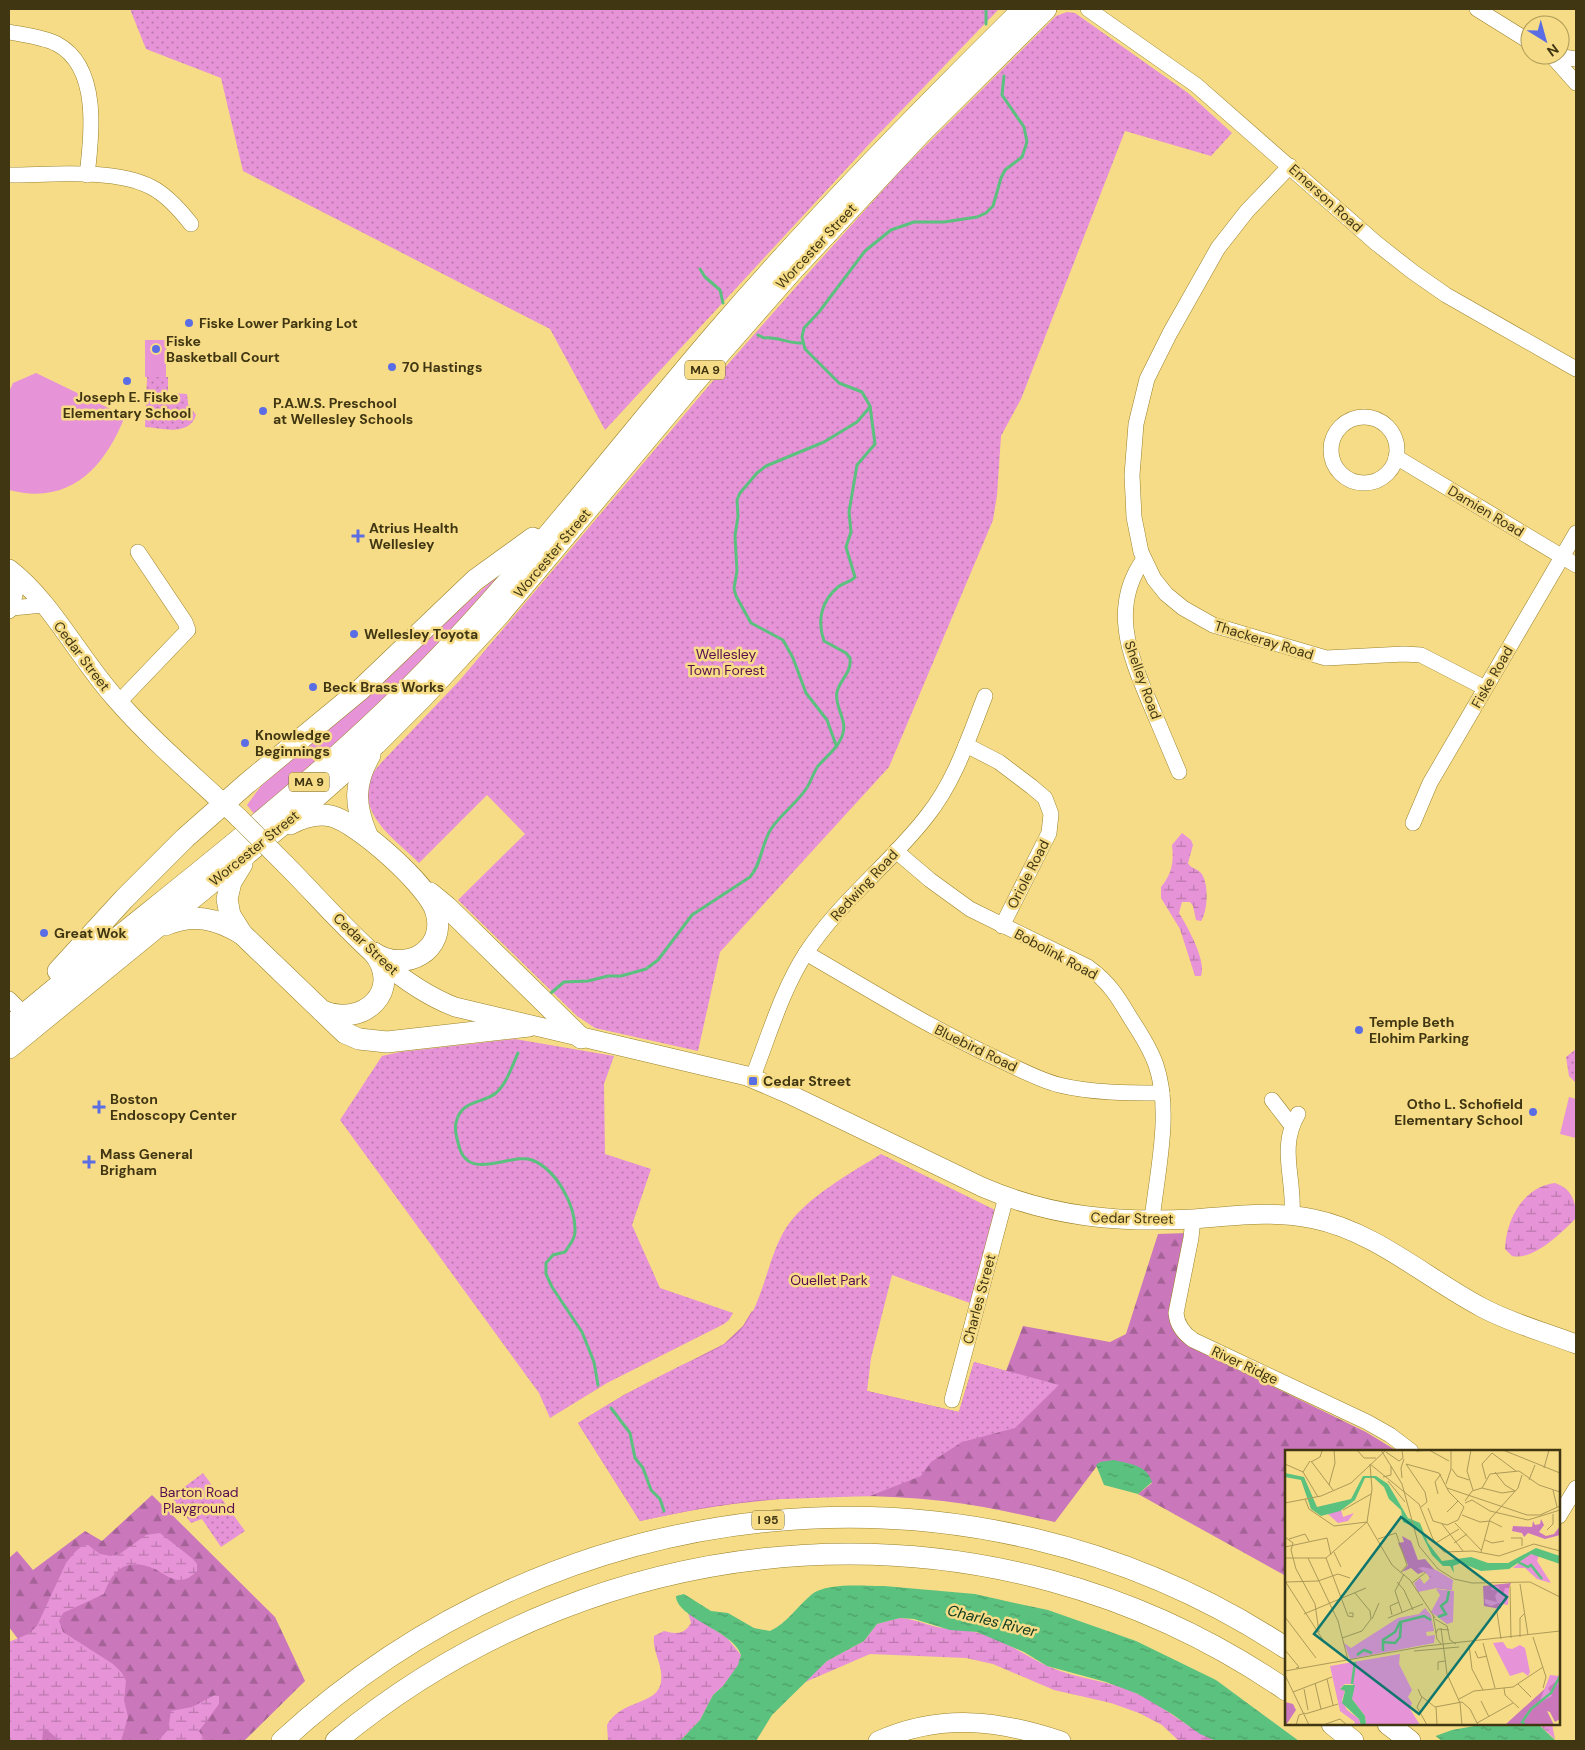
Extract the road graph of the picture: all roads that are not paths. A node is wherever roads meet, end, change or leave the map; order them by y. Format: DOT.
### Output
graph roads {
  1 [pos="1023,9"];
  2 [pos="1046,9"];
  3 [pos="1088,9"];
  4 [pos="1477,9"];
  5 [pos="9,32"];
  6 [pos="1520,36"];
  7 [pos="1559,65"];
  8 [pos="1576,83"];
  9 [pos="1290,166"];
  10 [pos="9,175"];
  11 [pos="87,175"];
  12 [pos="191,224"];
  13 [pos="1576,369"];
  14 [pos="1396,457"];
  15 [pos="562,516"];
  16 [pos="1576,533"];
  17 [pos="138,552"];
  18 [pos="1562,557"];
  19 [pos="1144,559"];
  20 [pos="1576,566"];
  21 [pos="14,573"];
  22 [pos="43,605"];
  23 [pos="10,609"];
  24 [pos="1485,688"];
  25 [pos="985,696"];
  26 [pos="119,702"];
  27 [pos="376,744"];
  28 [pos="966,745"];
  29 [pos="1179,772"];
  30 [pos="223,804"];
  31 [pos="1414,823"];
  32 [pos="270,835"];
  33 [pos="367,835"];
  34 [pos="251,851"];
  35 [pos="896,851"];
  36 [pos="423,889"];
  37 [pos="1002,926"];
  38 [pos="150,932"];
  39 [pos="242,934"];
  40 [pos="374,953"];
  41 [pos="806,953"];
  42 [pos="9,999"];
  43 [pos="322,1011"];
  44 [pos="16,1020"];
  45 [pos="529,1026"];
  46 [pos="581,1038"];
  47 [pos="9,1048"];
  48 [pos="752,1078"];
  49 [pos="1162,1093"];
  50 [pos="1272,1100"];
  51 [pos="1006,1197"];
  52 [pos="1292,1215"];
  53 [pos="1193,1219"];
  54 [pos="1152,1220"];
  55 [pos="1576,1344"];
  56 [pos="952,1400"];
  57 [pos="1410,1450"];
  58 [pos="1576,1488"];
  59 [pos="1560,1514"];
  60 [pos="1285,1647"];
  61 [pos="1285,1689"];
  62 [pos="1333,1725"];
  63 [pos="1389,1725"];
  64 [pos="1407,1739"];
  65 [pos="282,1741"];
  66 [pos="336,1741"];
  67 [pos="878,1741"];
  68 [pos="1061,1741"];
  69 [pos="1353,1741"];
  1 -- 15 [label="highway, Worcester Street / MA 9"];
  2 -- 27 [label="highway, Worcester Street / MA 9"];
  3 -- 9 [label="street, Emerson Road"];
  4 -- 6 [label="street"];
  5 -- 11 [label="street"];
  7 -- 8 [label="street"];
  9 -- 13 [label="street, Emerson Road"];
  9 -- 19 [label="street, Thackeray Road"];
  10 -- 11 [label="street"];
  11 -- 12 [label="street"];
  14 -- 14 [label="street"];
  14 -- 18 [label="street, Damien Road"];
  15 -- 30 [label="highway"];
  15 -- 44 [label="highway, Worcester Street / MA 9"];
  16 -- 18 [label="street, Fiske Road"];
  17 -- 26 [label="street"];
  18 -- 20 [label="street, Damien Road"];
  18 -- 24 [label="street, Fiske Road"];
  19 -- 24 [label="street, Thackeray Road"];
  19 -- 29 [label="street, Shelley Road"];
  21 -- 22 [label="main road, Cedar Street"];
  21 -- 23 [label="street"];
  22 -- 23 [label="street"];
  22 -- 26 [label="main road, Cedar Street"];
  24 -- 31 [label="street, Fiske Road"];
  25 -- 28 [label="street, Redwing Road"];
  26 -- 30 [label="main road, Cedar Street"];
  27 -- 32 [label="highway, Worcester Street / MA 9"];
  27 -- 33 [label="highway"];
  28 -- 35 [label="street, Redwing Road"];
  28 -- 37 [label="street, Oriole Road"];
  30 -- 40 [label="main road, Cedar Street, bridge"];
  30 -- 44 [label="highway"];
  32 -- 33 [label="highway"];
  32 -- 34 [label="highway, Worcester Street / MA 9"];
  33 -- 36 [label="highway"];
  34 -- 38 [label="highway, Worcester Street / MA 9"];
  34 -- 39 [label="highway"];
  35 -- 37 [label="street, Bobolink Road"];
  35 -- 41 [label="street, Redwing Road"];
  36 -- 40 [label="highway"];
  36 -- 46 [label="highway"];
  37 -- 49 [label="street, Bobolink Road"];
  38 -- 39 [label="highway"];
  38 -- 47 [label="highway, Worcester Street / MA 9"];
  39 -- 43 [label="highway"];
  40 -- 43 [label="highway"];
  40 -- 45 [label="main road, Cedar Street"];
  41 -- 48 [label="street, Redwing Road"];
  41 -- 49 [label="street, Bluebird Road"];
  42 -- 44 [label="street"];
  43 -- 45 [label="highway"];
  45 -- 46 [label="main road, Cedar Street"];
  46 -- 48 [label="main road, Cedar Street"];
  48 -- 51 [label="main road, Cedar Street"];
  49 -- 54 [label="street, Bobolink Road"];
  50 -- 52 [label="street"];
  51 -- 54 [label="main road, Cedar Street"];
  51 -- 56 [label="street, Charles Street"];
  52 -- 53 [label="main road, Cedar Street"];
  52 -- 55 [label="main road, Cedar Street"];
  53 -- 54 [label="main road, Cedar Street"];
  53 -- 57 [label="street, River Ridge"];
  58 -- 59 [label="street"];
  60 -- 65 [label="highway, I 95"];
  61 -- 66 [label="highway"];
  62 -- 69 [label="highway"];
  63 -- 64 [label="highway"];
  67 -- 68 [label="main road"];
}
